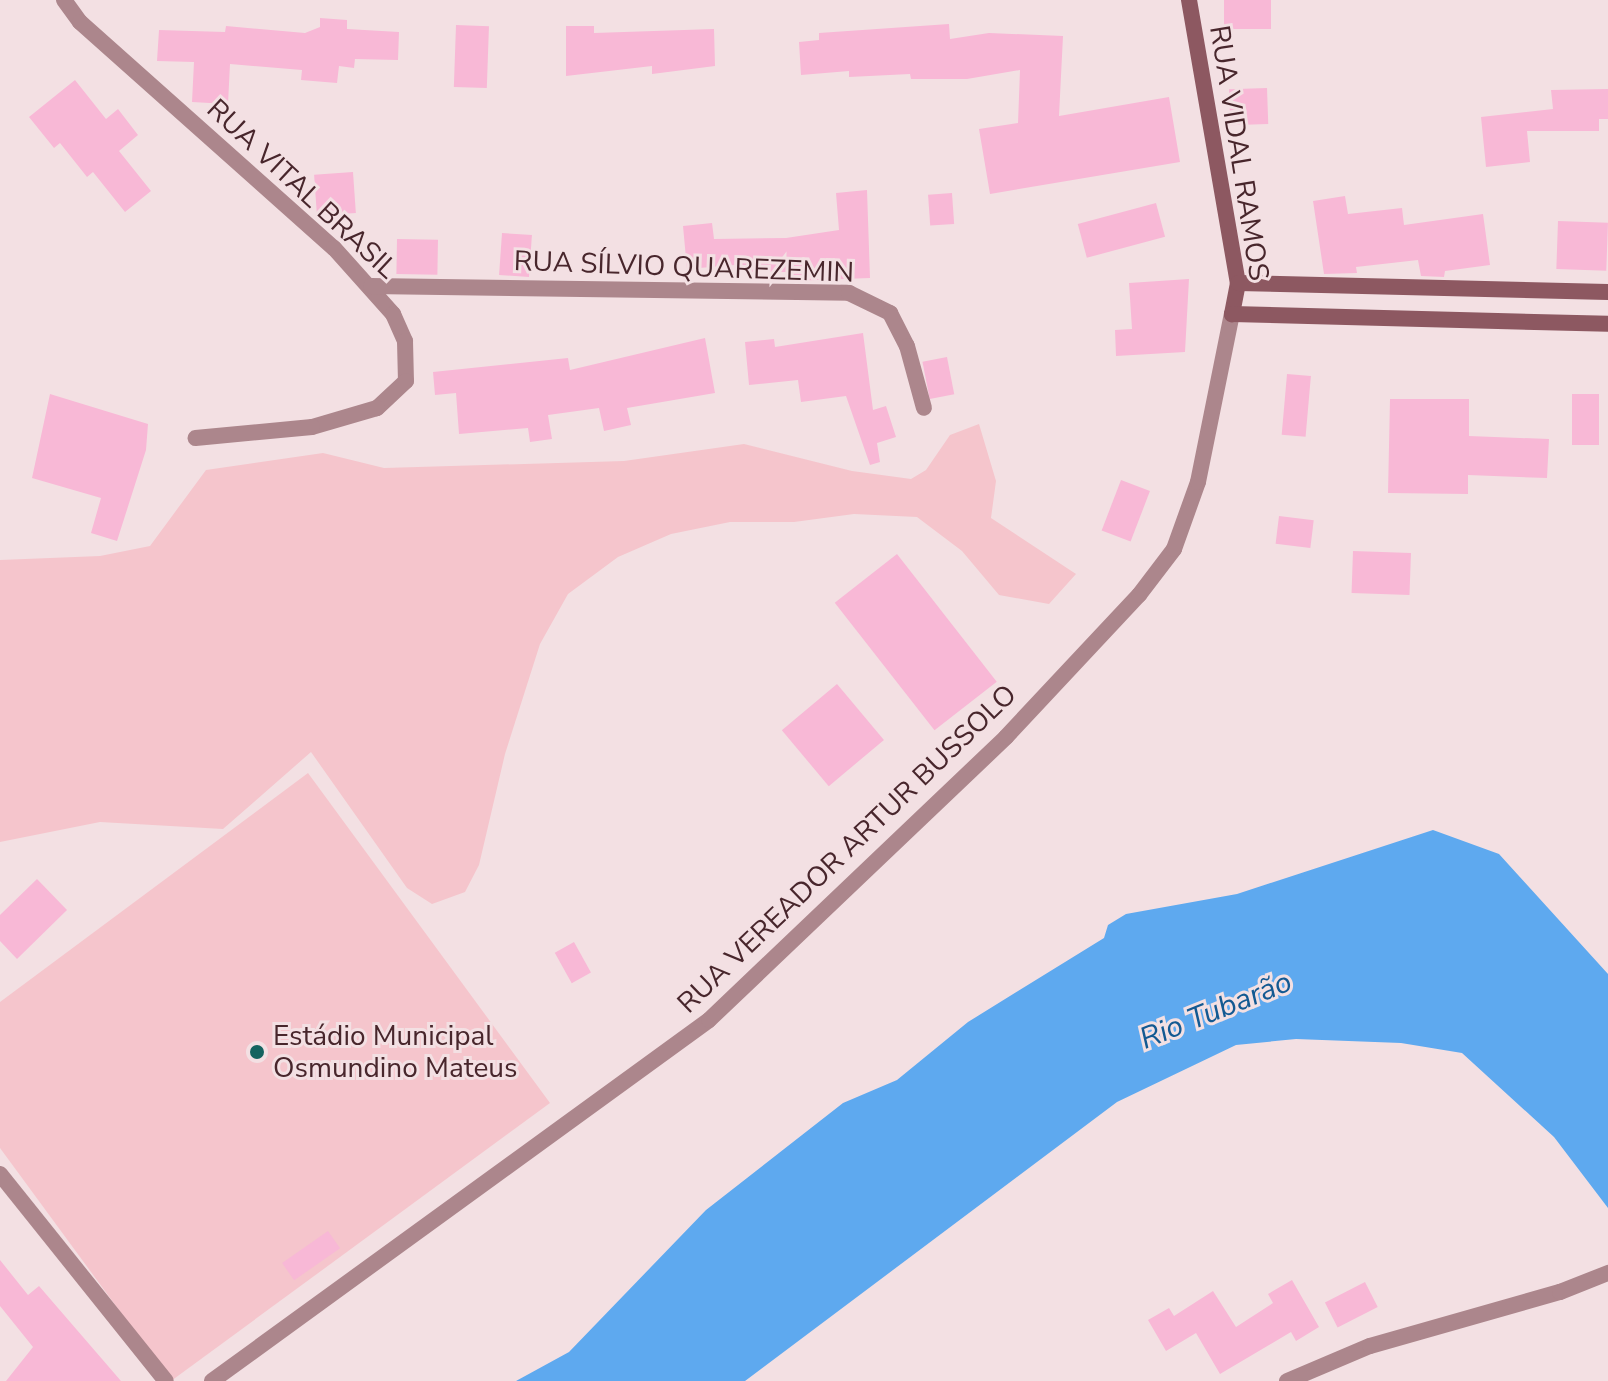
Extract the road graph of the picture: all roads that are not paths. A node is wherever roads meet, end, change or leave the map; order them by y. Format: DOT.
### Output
graph roads {
  1 [pos="64,0"];
  2 [pos="1189,0"];
  3 [pos="1238,283"];
  4 [pos="371,286"];
  5 [pos="1608,292"];
  6 [pos="1232,314"];
  7 [pos="1608,324"];
  8 [pos="924,408"];
  9 [pos="196,438"];
  10 [pos="0,1174"];
  11 [pos="1608,1273"];
  12 [pos="166,1381"];
  13 [pos="212,1381"];
  14 [pos="1287,1381"];
  1 -- 4 [label="street, RUA VITAL BRASIL"];
  2 -- 3 [label="street, RUA VIDAL RAMOS"];
  3 -- 5 [label="street"];
  3 -- 6 [label="street, RUA VIDAL RAMOS"];
  4 -- 8 [label="street, RUA SÍLVIO QUAREZEMIN"];
  4 -- 9 [label="street, RUA VITAL BRASIL"];
  6 -- 7 [label="street"];
  6 -- 13 [label="street, RUA VEREADOR ARTUR BUSSOLO"];
  10 -- 12 [label="street"];
  11 -- 14 [label="street"];
}
